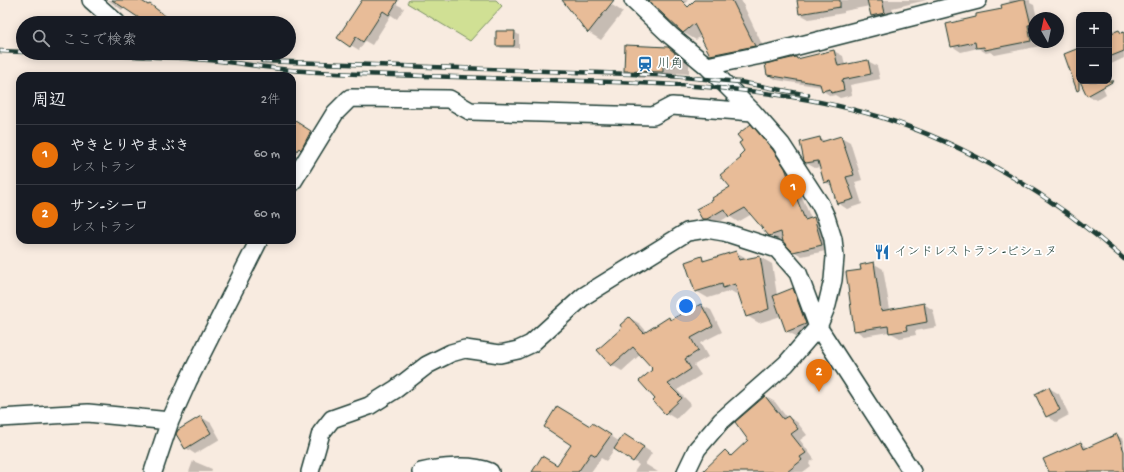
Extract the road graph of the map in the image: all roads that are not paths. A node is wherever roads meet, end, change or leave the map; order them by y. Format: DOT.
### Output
graph roads {
  1 [pos="90,0"];
  2 [pos="633,0"];
  3 [pos="978,0"];
  4 [pos="109,16"];
  5 [pos="707,66"];
  6 [pos="753,112"];
  7 [pos="296,177"];
  8 [pos="257,244"];
  9 [pos="818,327"];
  10 [pos="0,418"];
  11 [pos="170,421"];
  12 [pos="154,472"];
  13 [pos="310,472"];
  14 [pos="421,472"];
  15 [pos="490,472"];
  16 [pos="686,472"];
  17 [pos="912,472"];
  1 -- 4 [label="street"];
  2 -- 5 [label="street"];
  3 -- 5 [label="street"];
  5 -- 6 [label="street"];
  6 -- 7 [label="street"];
  6 -- 9 [label="street"];
  8 -- 11 [label="street"];
  9 -- 13 [label="street"];
  9 -- 16 [label="street"];
  9 -- 17 [label="street"];
  10 -- 11 [label="street"];
  11 -- 12 [label="street"];
  14 -- 15 [label="street"];
}
